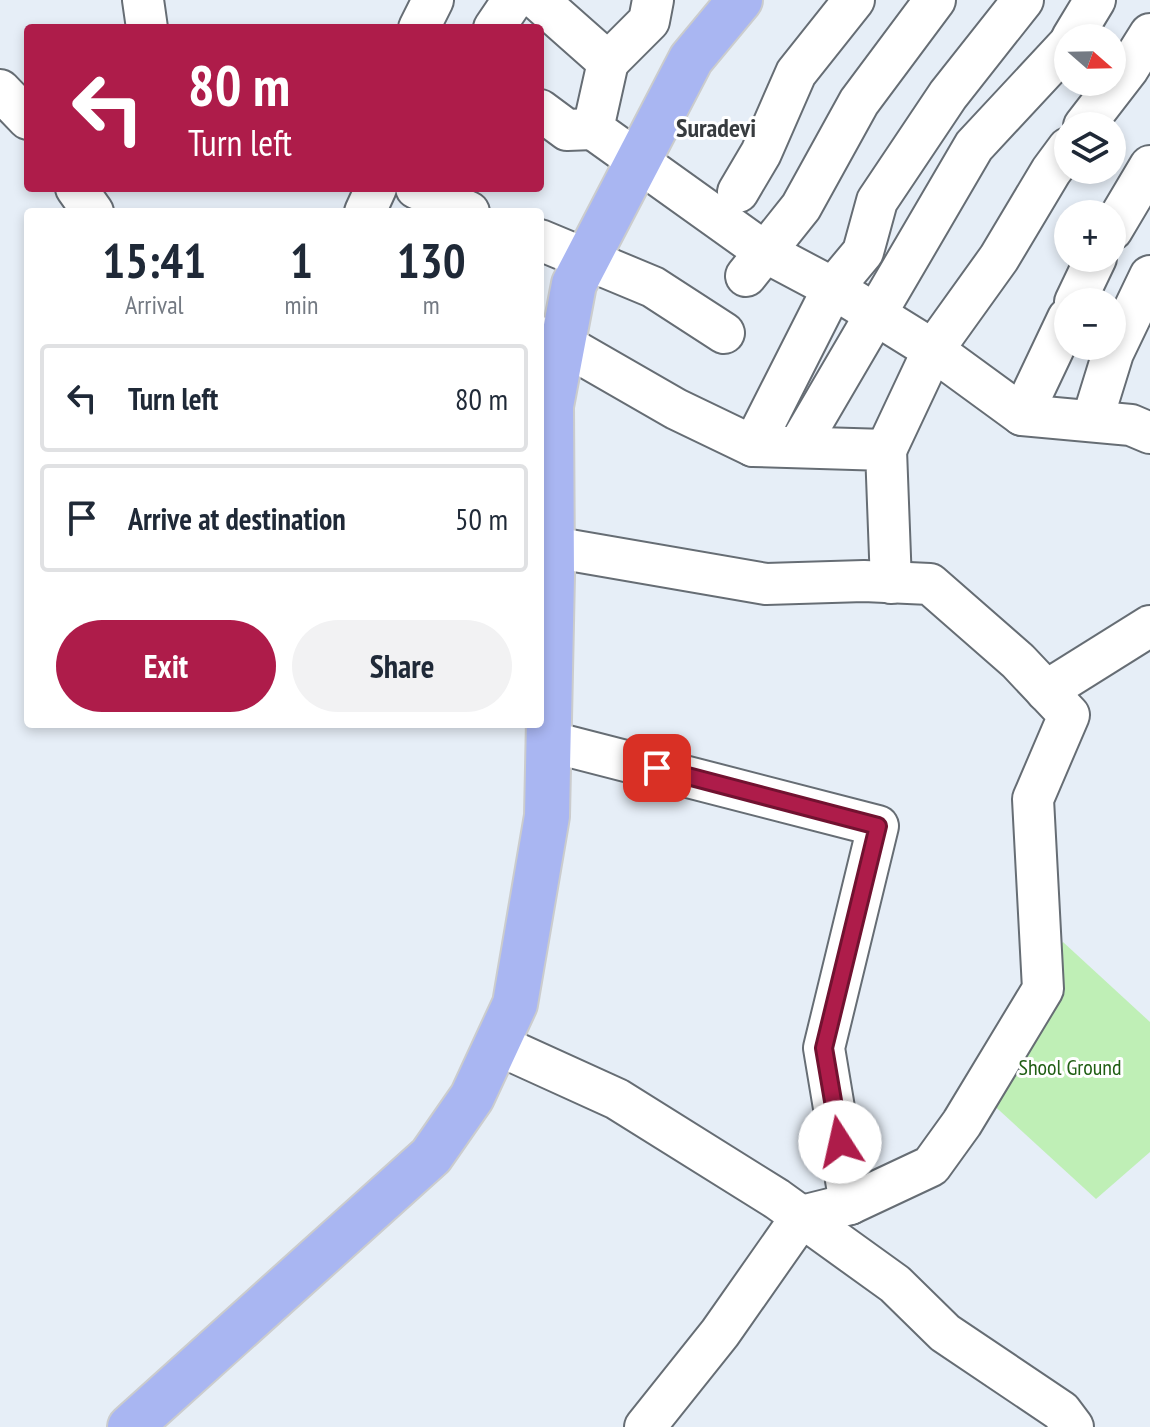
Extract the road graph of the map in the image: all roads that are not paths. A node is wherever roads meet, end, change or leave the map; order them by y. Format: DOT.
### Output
graph roads {
  1 [pos="143,0"];
  2 [pos="433,0"];
  3 [pos="513,0"];
  4 [pos="538,0"];
  5 [pos="653,0"];
  6 [pos="740,0"];
  7 [pos="854,0"];
  8 [pos="935,0"];
  9 [pos="1023,0"];
  10 [pos="1095,0"];
  11 [pos="146,24"];
  12 [pos="421,24"];
  13 [pos="497,24"];
  14 [pos="1080,24"];
  15 [pos="1150,34"];
  16 [pos="1054,60"];
  17 [pos="608,62"];
  18 [pos="1095,112"];
  19 [pos="544,113"];
  20 [pos="593,129"];
  21 [pos="637,162"];
  22 [pos="1150,166"];
  23 [pos="1054,167"];
  24 [pos="425,192"];
  25 [pos="738,192"];
  26 [pos="1126,206"];
  27 [pos="460,208"];
  28 [pos="544,244"];
  29 [pos="587,259"];
  30 [pos="756,264"];
  31 [pos="1150,276"];
  32 [pos="833,288"];
  33 [pos="876,315"];
  34 [pos="724,333"];
  35 [pos="551,341"];
  36 [pos="1054,348"];
  37 [pos="933,350"];
  38 [pos="1022,415"];
  39 [pos="1092,421"];
  40 [pos="1150,433"];
  41 [pos="753,446"];
  42 [pos="798,447"];
  43 [pos="886,450"];
  44 [pos="548,564"];
  45 [pos="891,583"];
  46 [pos="1150,626"];
  47 [pos="1046,691"];
  48 [pos="548,741"];
  49 [pos="496,1044"];
  50 [pos="850,1204"];
  51 [pos="802,1216"];
  52 [pos="130,1427"];
  53 [pos="645,1427"];
  54 [pos="1073,1427"];
  1 -- 11 [label="street"];
  2 -- 12 [label="street"];
  3 -- 13 [label="street"];
  4 -- 17 [label="street"];
  5 -- 17 [label="street"];
  6 -- 21 [label="main road"];
  7 -- 25 [label="street"];
  8 -- 30 [label="street"];
  9 -- 32 [label="street"];
  10 -- 14 [label="street"];
  15 -- 18 [label="street"];
  16 -- 33 [label="street"];
  17 -- 20 [label="street"];
  19 -- 20 [label="street"];
  20 -- 21 [label="street"];
  21 -- 29 [label="main road"];
  21 -- 30 [label="street"];
  22 -- 26 [label="street"];
  23 -- 37 [label="street"];
  24 -- 27 [label="street"];
  28 -- 29 [label="street"];
  29 -- 34 [label="street"];
  29 -- 35 [label="main road"];
  30 -- 32 [label="street"];
  31 -- 39 [label="street"];
  32 -- 33 [label="street"];
  32 -- 41 [label="street"];
  33 -- 37 [label="street"];
  33 -- 42 [label="street"];
  35 -- 41 [label="street"];
  35 -- 44 [label="main road"];
  36 -- 38 [label="street"];
  37 -- 38 [label="street"];
  37 -- 43 [label="street"];
  38 -- 39 [label="street"];
  39 -- 40 [label="street"];
  41 -- 42 [label="street"];
  42 -- 43 [label="street"];
  43 -- 45 [label="street"];
  44 -- 45 [label="street"];
  44 -- 48 [label="main road"];
  45 -- 47 [label="street"];
  46 -- 47 [label="street"];
  47 -- 50 [label="street"];
  48 -- 49 [label="main road"];
  48 -- 50 [label="street"];
  49 -- 51 [label="street"];
  49 -- 52 [label="main road"];
  50 -- 51 [label="street"];
  51 -- 53 [label="street"];
  51 -- 54 [label="street"];
}
